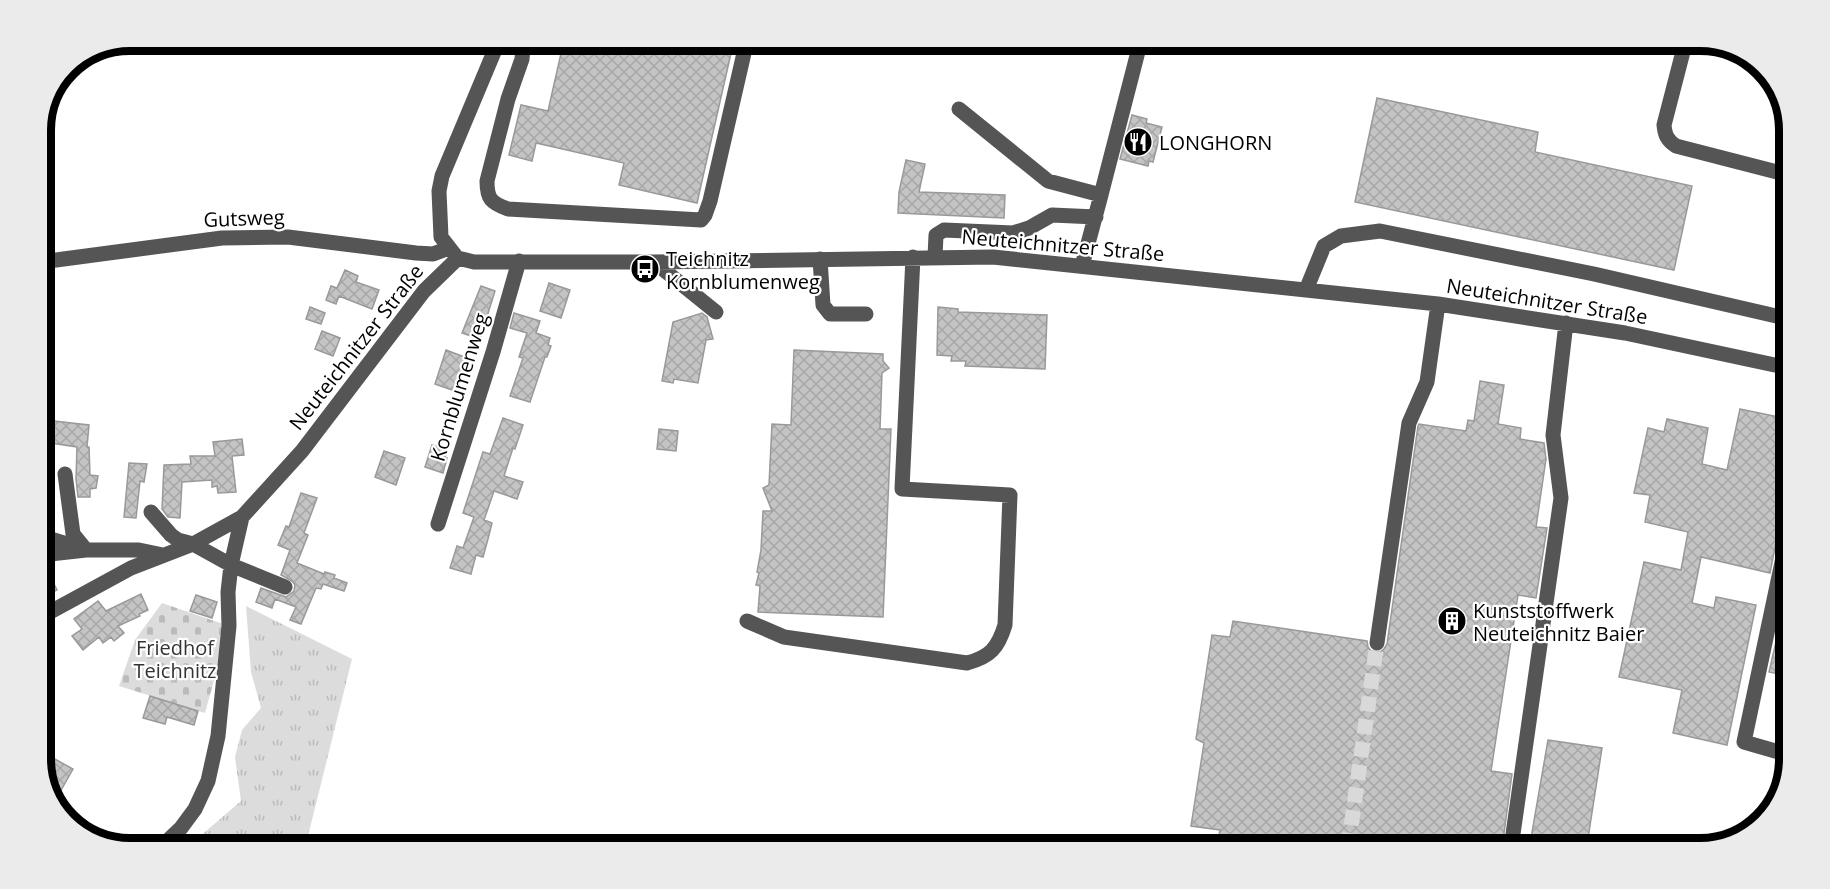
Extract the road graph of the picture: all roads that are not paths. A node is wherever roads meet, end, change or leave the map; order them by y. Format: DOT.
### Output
graph roads {
  1 [pos="494,51"];
  2 [pos="523,51"];
  3 [pos="744,51"];
  4 [pos="1138,51"];
  5 [pos="1683,51"];
  6 [pos="959,109"];
  7 [pos="1779,172"];
  8 [pos="1101,195"];
  9 [pos="1096,217"];
  10 [pos="454,253"];
  11 [pos="935,257"];
  12 [pos="913,258"];
  13 [pos="820,259"];
  14 [pos="51,261"];
  15 [pos="519,261"];
  16 [pos="654,262"];
  17 [pos="1082,266"];
  18 [pos="1306,290"];
  19 [pos="1438,304"];
  20 [pos="716,312"];
  21 [pos="866,314"];
  22 [pos="1779,318"];
  23 [pos="1566,323"];
  24 [pos="1779,366"];
  25 [pos="65,474"];
  26 [pos="151,512"];
  27 [pos="242,517"];
  28 [pos="438,524"];
  29 [pos="51,539"];
  30 [pos="193,544"];
  31 [pos="86,550"];
  32 [pos="51,554"];
  33 [pos="163,555"];
  34 [pos="231,565"];
  35 [pos="1779,580"];
  36 [pos="285,587"];
  37 [pos="51,612"];
  38 [pos="747,621"];
  39 [pos="1377,643"];
  40 [pos="1779,752"];
  41 [pos="171,838"];
  42 [pos="1513,838"];
  1 -- 10 [label="street"];
  2 -- 3 [label="street"];
  4 -- 8 [label="street"];
  5 -- 7 [label="street"];
  6 -- 8 [label="street"];
  8 -- 9 [label="street"];
  9 -- 11 [label="street"];
  9 -- 17 [label="street"];
  10 -- 14 [label="street, Gutsweg"];
  10 -- 15 [label="street, Neuteichnitzer Straße"];
  10 -- 27 [label="street, Neuteichnitzer Straße"];
  11 -- 12 [label="street, Neuteichnitzer Straße"];
  11 -- 17 [label="street, Neuteichnitzer Straße"];
  12 -- 13 [label="street, Neuteichnitzer Straße"];
  12 -- 38 [label="street"];
  13 -- 16 [label="street, Neuteichnitzer Straße"];
  13 -- 21 [label="street"];
  15 -- 16 [label="street, Neuteichnitzer Straße"];
  15 -- 28 [label="street, Kornblumenweg"];
  16 -- 20 [label="street"];
  17 -- 18 [label="street, Neuteichnitzer Straße"];
  18 -- 19 [label="street, Neuteichnitzer Straße"];
  18 -- 22 [label="street"];
  19 -- 23 [label="street, Neuteichnitzer Straße"];
  19 -- 39 [label="street"];
  23 -- 24 [label="street, Neuteichnitzer Straße"];
  23 -- 42 [label="street"];
  25 -- 31 [label="street"];
  26 -- 30 [label="street"];
  27 -- 30 [label="street, Neuteichnitzer Straße"];
  27 -- 34 [label="street"];
  29 -- 31 [label="street"];
  30 -- 33 [label="street, Neuteichnitzer Straße"];
  30 -- 34 [label="street"];
  31 -- 32 [label="street"];
  31 -- 33 [label="street"];
  33 -- 37 [label="street, Neuteichnitzer Straße"];
  34 -- 36 [label="street"];
  34 -- 41 [label="street"];
  35 -- 40 [label="street"];
}
